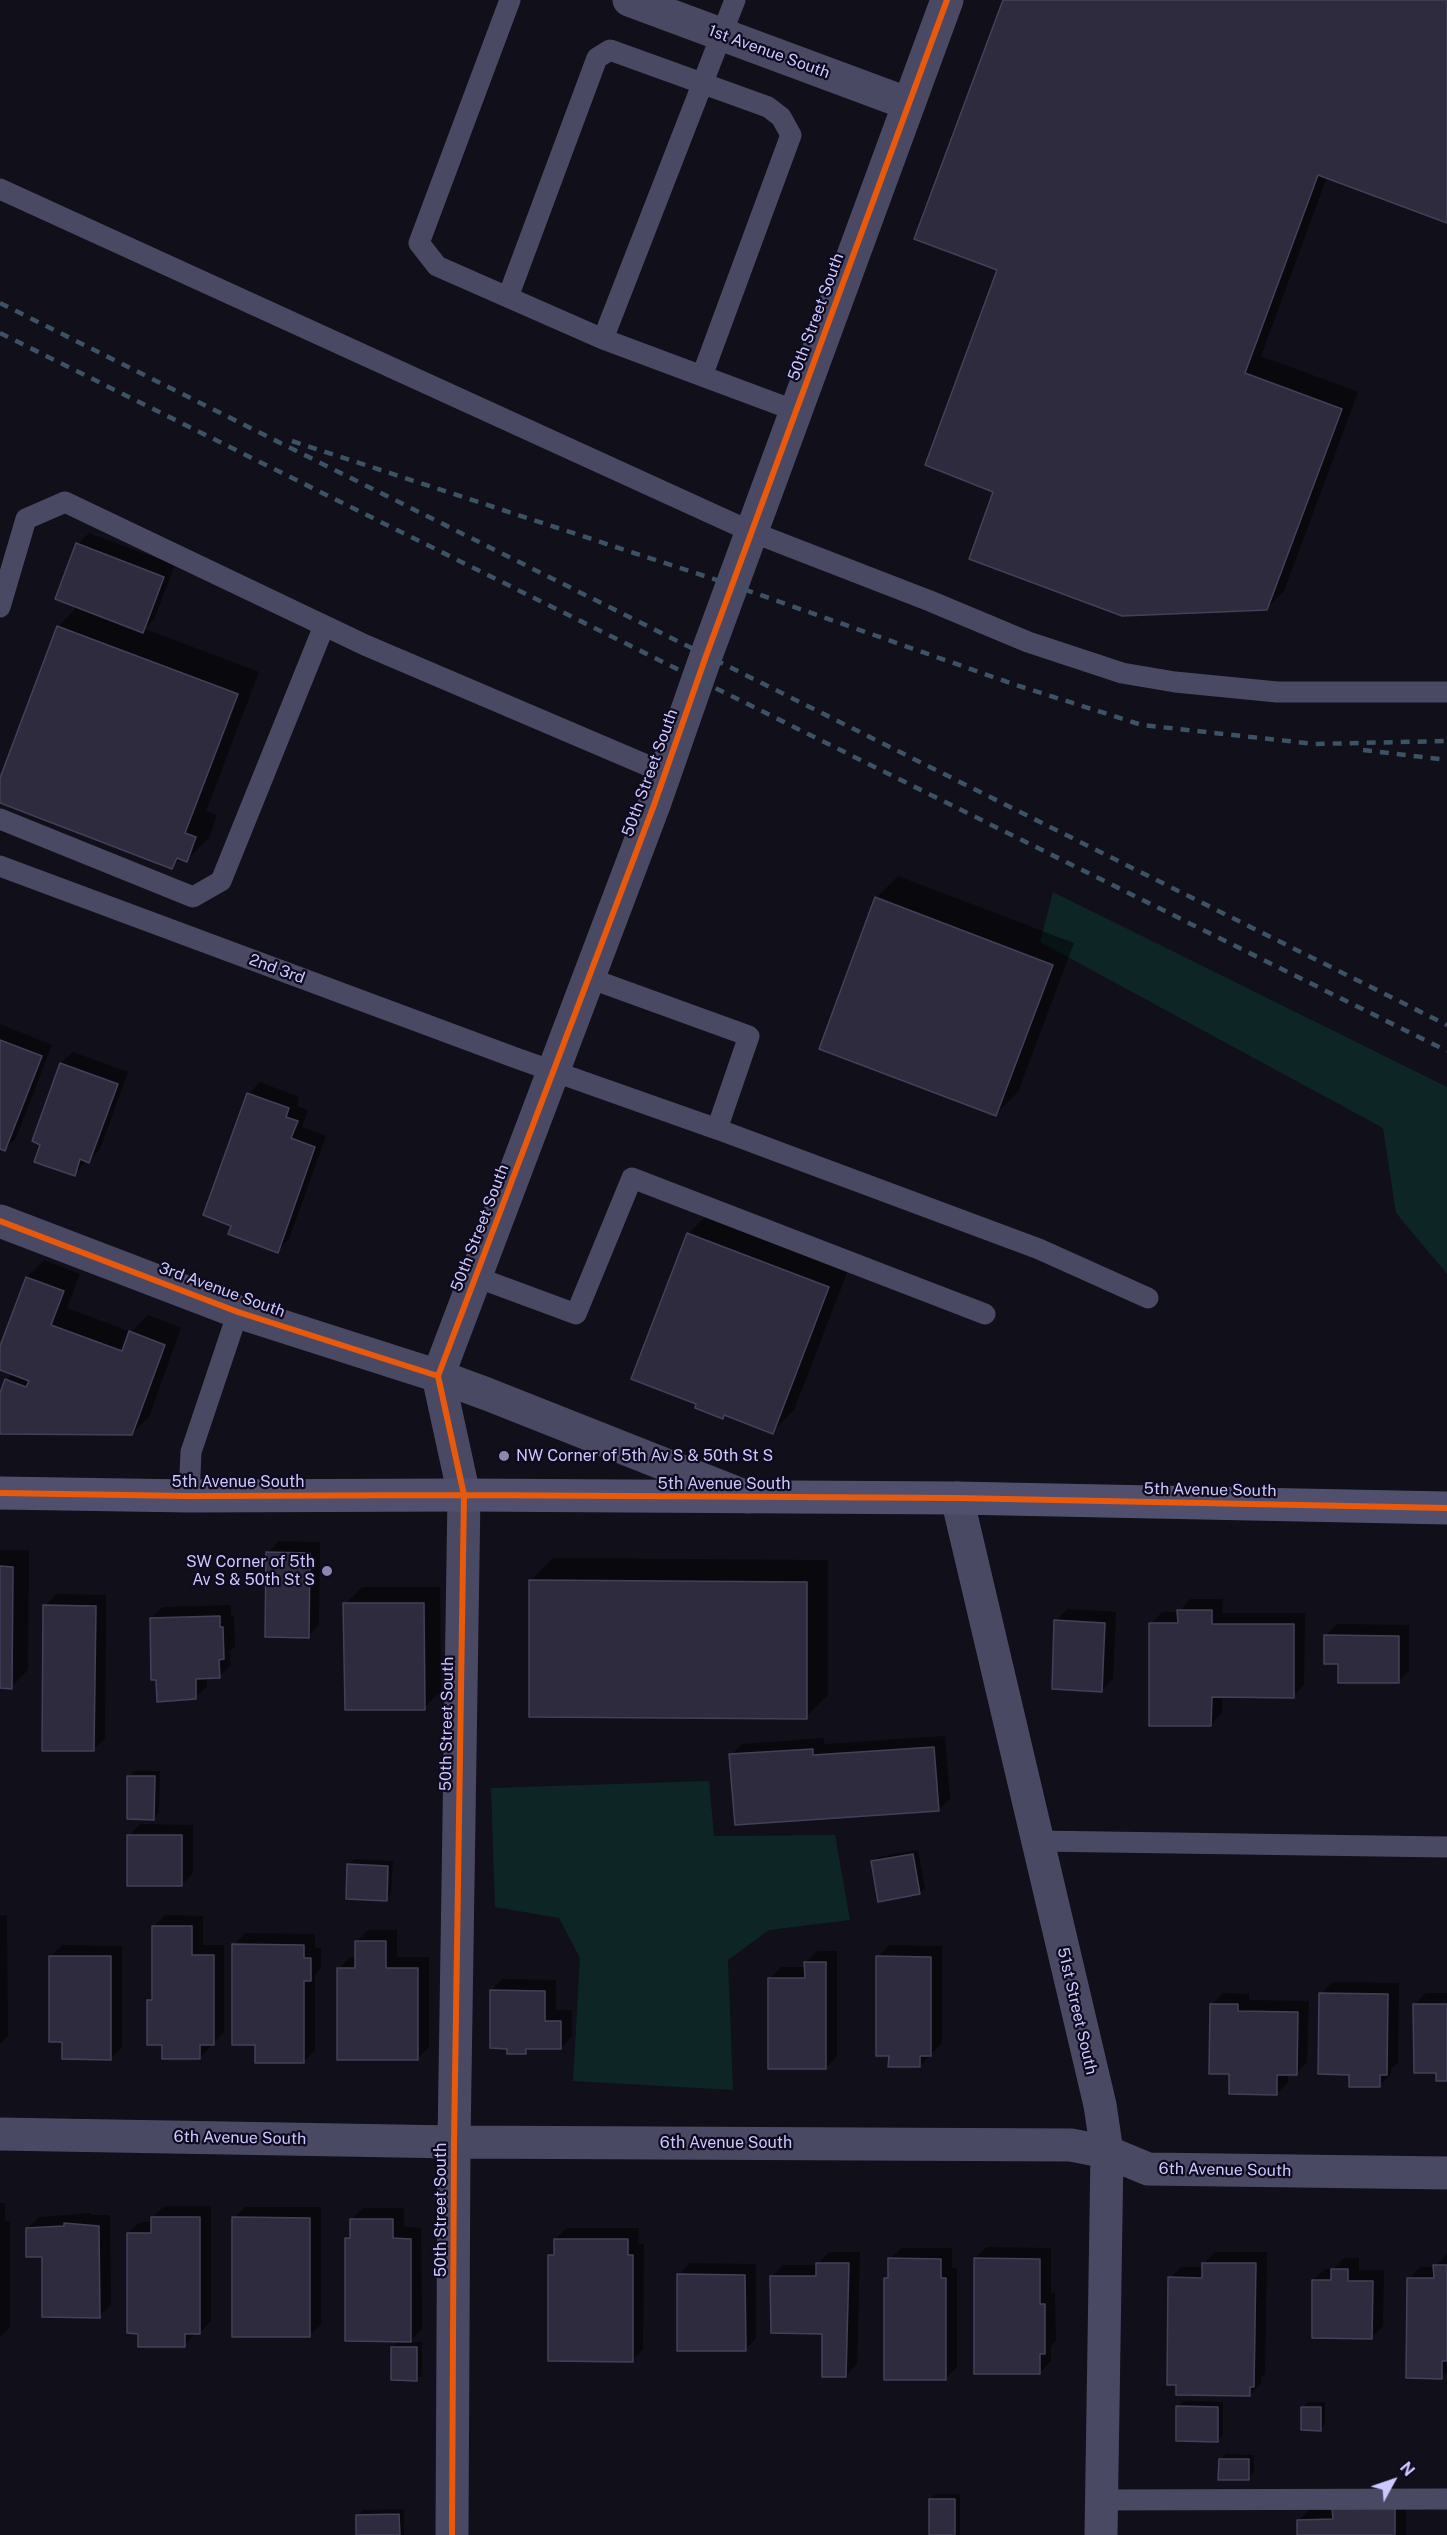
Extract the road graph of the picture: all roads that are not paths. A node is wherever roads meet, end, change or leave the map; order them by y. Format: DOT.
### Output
graph roads {
  1 [pos="510,0"];
  2 [pos="629,0"];
  3 [pos="735,0"];
  4 [pos="947,0"];
  5 [pos="723,35"];
  6 [pos="704,84"];
  7 [pos="909,104"];
  8 [pos="0,189"];
  9 [pos="508,297"];
  10 [pos="603,339"];
  11 [pos="702,376"];
  12 [pos="796,411"];
  13 [pos="752,532"];
  14 [pos="0,607"];
  15 [pos="324,626"];
  16 [pos="1447,692"];
  17 [pos="665,773"];
  18 [pos="0,819"];
  19 [pos="0,866"];
  20 [pos="589,978"];
  21 [pos="554,1072"];
  22 [pos="717,1129"];
  23 [pos="0,1221"];
  24 [pos="476,1276"];
  25 [pos="1148,1298"];
  26 [pos="238,1312"];
  27 [pos="985,1314"];
  28 [pos="438,1376"];
  29 [pos="0,1493"];
  30 [pos="464,1495"];
  31 [pos="189,1496"];
  32 [pos="749,1498"];
  33 [pos="957,1498"];
  34 [pos="1447,1508"];
  35 [pos="1037,1841"];
  36 [pos="1447,1847"];
  37 [pos="0,2134"];
  38 [pos="454,2142"];
  39 [pos="1107,2152"];
  40 [pos="1447,2173"];
  41 [pos="1447,2499"];
  42 [pos="1102,2500"];
  43 [pos="452,2535"];
  44 [pos="1101,2535"];
  1 -- 9 [label="lane"];
  2 -- 5 [label="street, 1st Avenue South"];
  3 -- 5 [label="lane"];
  4 -- 7 [label="street, 50th Street South"];
  5 -- 6 [label="lane"];
  5 -- 7 [label="street, 1st Avenue South"];
  6 -- 9 [label="lane"];
  6 -- 10 [label="lane"];
  6 -- 11 [label="lane"];
  7 -- 12 [label="street, 50th Street South"];
  8 -- 13 [label="lane"];
  9 -- 10 [label="lane"];
  10 -- 11 [label="lane"];
  11 -- 12 [label="lane"];
  12 -- 13 [label="street, 50th Street South"];
  13 -- 16 [label="lane"];
  13 -- 17 [label="street, 50th Street South"];
  14 -- 15 [label="lane"];
  15 -- 17 [label="lane"];
  15 -- 18 [label="lane"];
  17 -- 20 [label="street, 50th Street South"];
  19 -- 21 [label="lane, 2nd 3rd"];
  20 -- 21 [label="street, 50th Street South"];
  20 -- 22 [label="lane"];
  21 -- 22 [label="lane, 2nd 3rd"];
  21 -- 24 [label="street, 50th Street South"];
  22 -- 25 [label="lane, 2nd 3rd"];
  23 -- 26 [label="street, 3rd Avenue South"];
  24 -- 27 [label="lane"];
  24 -- 28 [label="street, 50th Street South"];
  26 -- 28 [label="street, 3rd Avenue South"];
  26 -- 31 [label="lane"];
  28 -- 30 [label="street, 50th Street South"];
  28 -- 32 [label="street, 3rd Avenue South"];
  29 -- 31 [label="street, 5th Avenue South"];
  30 -- 31 [label="street, 5th Avenue South"];
  30 -- 32 [label="street, 5th Avenue South"];
  30 -- 38 [label="street, 50th Street South"];
  32 -- 33 [label="street, 5th Avenue South"];
  33 -- 34 [label="street, 5th Avenue South"];
  33 -- 35 [label="street, 51st Street South"];
  35 -- 36 [label="lane"];
  35 -- 39 [label="street, 51st Street South"];
  37 -- 38 [label="street, 6th Avenue South"];
  38 -- 39 [label="street, 6th Avenue South"];
  38 -- 43 [label="street, 50th Street South"];
  39 -- 40 [label="street, 6th Avenue South"];
  39 -- 42 [label="street, 51st Street South"];
  41 -- 42 [label="lane"];
  42 -- 44 [label="street, 51st Street South"];
}
